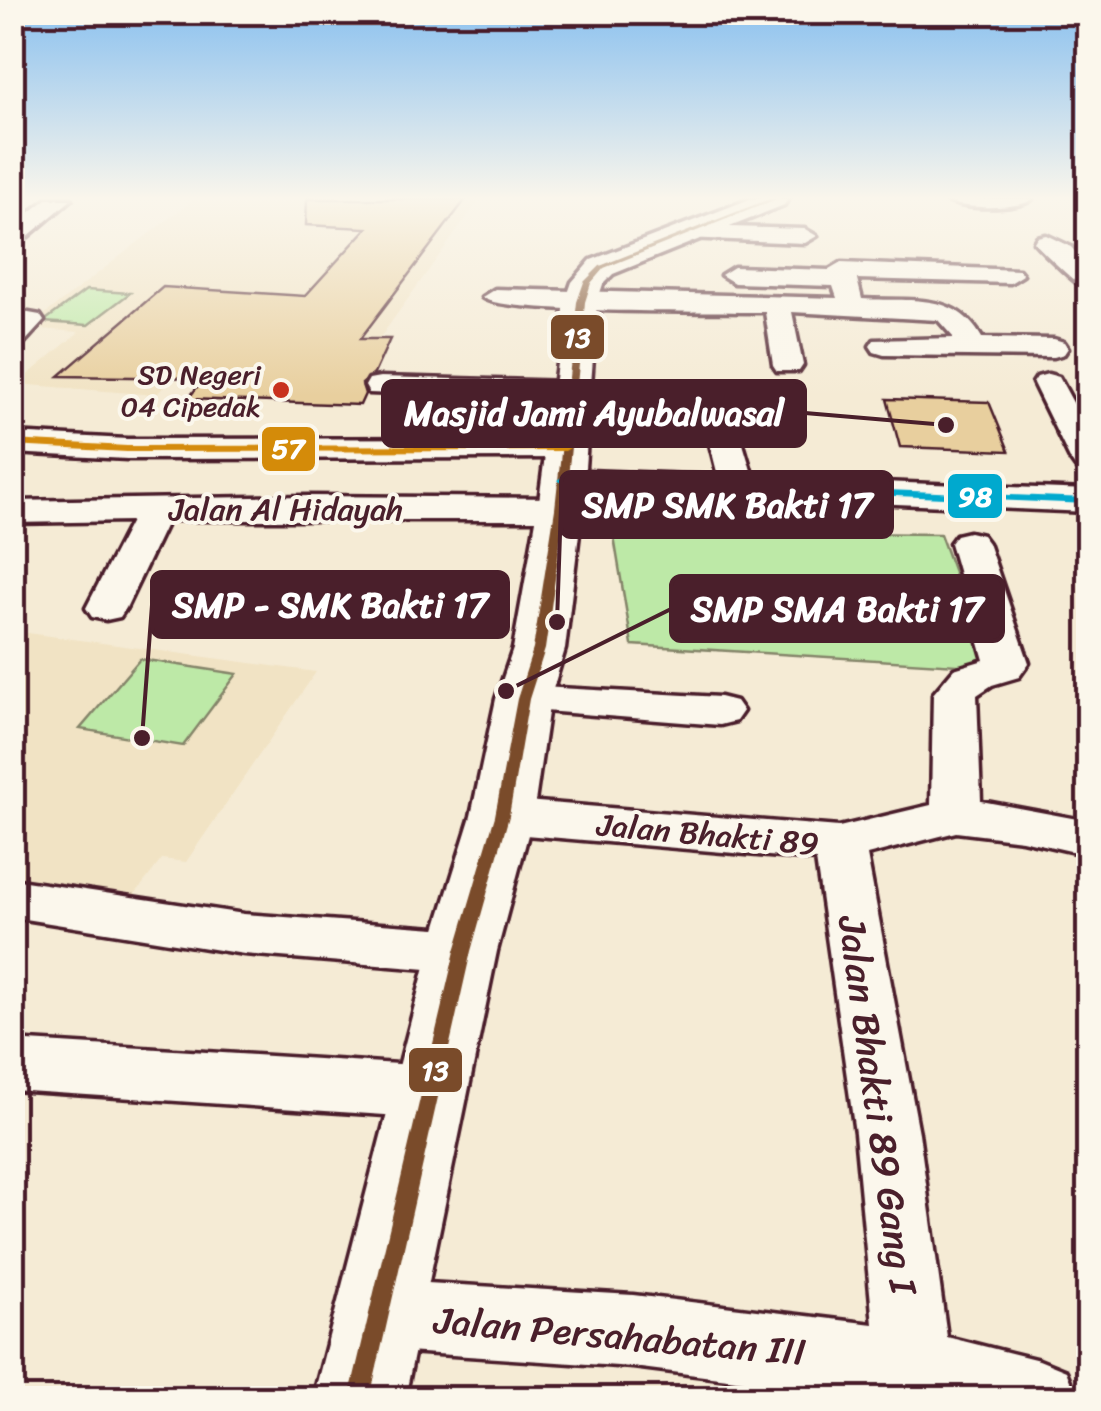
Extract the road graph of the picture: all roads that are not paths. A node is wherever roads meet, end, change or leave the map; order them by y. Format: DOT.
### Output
graph roads {
  1 [pos="666,265"];
  2 [pos="768,265"];
  3 [pos="1010,274"];
  4 [pos="841,278"];
  5 [pos="603,286"];
  6 [pos="495,297"];
  7 [pos="777,304"];
  8 [pos="854,306"];
  9 [pos="12,318"];
  10 [pos="12,338"];
  11 [pos="884,346"];
  12 [pos="973,348"];
  13 [pos="1054,348"];
  14 [pos="788,364"];
  15 [pos="1048,383"];
  16 [pos="380,386"];
  17 [pos="12,443"];
  18 [pos="566,447"];
  19 [pos="1088,462"];
  20 [pos="738,487"];
  21 [pos="1088,501"];
  22 [pos="156,509"];
  23 [pos="12,512"];
  24 [pos="969,544"];
  25 [pos="106,608"];
  26 [pos="523,698"];
  27 [pos="720,711"];
  28 [pos="956,815"];
  29 [pos="502,816"];
  30 [pos="1088,838"];
  31 [pos="839,845"];
  32 [pos="12,898"];
  33 [pos="463,951"];
  34 [pos="12,1065"];
  35 [pos="430,1092"];
  36 [pos="376,1315"];
  37 [pos="914,1366"];
  38 [pos="359,1398"];
  39 [pos="1038,1398"];
  1 -- 5 [label="street"];
  2 -- 4 [label="street"];
  3 -- 4 [label="street"];
  4 -- 8 [label="street"];
  5 -- 6 [label="street"];
  5 -- 7 [label="street"];
  5 -- 18 [label="street"];
  7 -- 8 [label="street"];
  7 -- 14 [label="street"];
  8 -- 12 [label="street"];
  9 -- 10 [label="street"];
  11 -- 12 [label="street"];
  12 -- 13 [label="street"];
  15 -- 19 [label="street"];
  16 -- 18 [label="street"];
  17 -- 18 [label="street"];
  18 -- 20 [label="street"];
  18 -- 20 [label="street"];
  18 -- 22 [label="street, Jalan Al Hidayah"];
  18 -- 26 [label="street"];
  20 -- 21 [label="street"];
  22 -- 23 [label="street, Jalan Al Hidayah"];
  22 -- 25 [label="street"];
  24 -- 28 [label="street"];
  26 -- 27 [label="street"];
  26 -- 29 [label="street"];
  28 -- 30 [label="street, Jalan Bhakti 89"];
  28 -- 31 [label="street, Jalan Bhakti 89"];
  29 -- 31 [label="street, Jalan Bhakti 89"];
  29 -- 33 [label="street"];
  31 -- 37 [label="street, Jalan Bhakti 89 Gang I"];
  32 -- 33 [label="street"];
  33 -- 35 [label="street"];
  34 -- 35 [label="street"];
  35 -- 36 [label="street"];
  36 -- 37 [label="street, Jalan Persahabatan III"];
  36 -- 38 [label="street"];
  37 -- 39 [label="street, Jalan Persahabatan III"];
}
